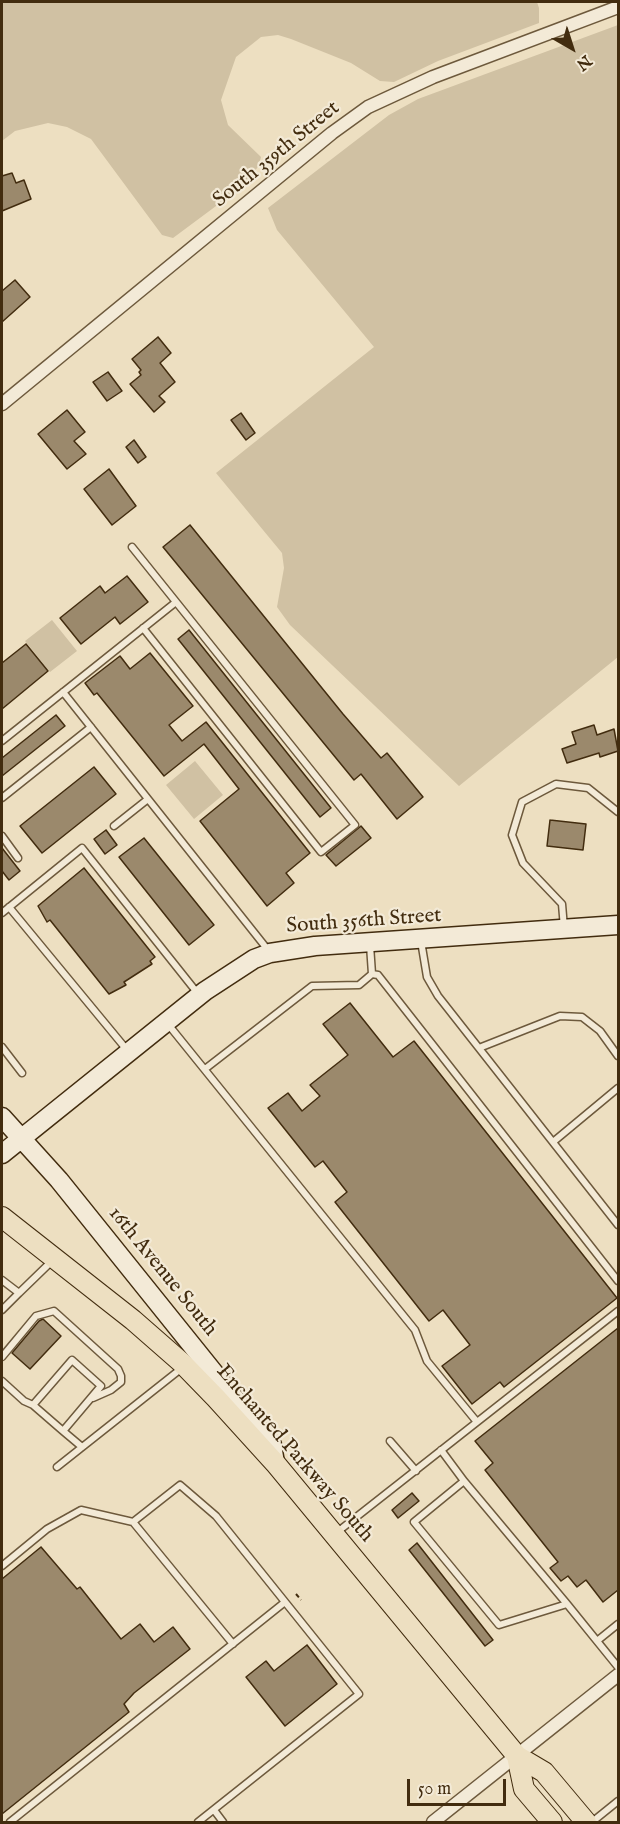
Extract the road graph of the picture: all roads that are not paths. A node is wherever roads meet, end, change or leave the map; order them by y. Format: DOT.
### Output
graph roads {
  1 [pos="618,7"];
  2 [pos="2,404"];
  3 [pos="132,547"];
  4 [pos="176,602"];
  5 [pos="143,628"];
  6 [pos="63,692"];
  7 [pos="91,727"];
  8 [pos="2,741"];
  9 [pos="2,798"];
  10 [pos="148,799"];
  11 [pos="618,812"];
  12 [pos="114,826"];
  13 [pos="2,836"];
  14 [pos="18,858"];
  15 [pos="9,907"];
  16 [pos="2,913"];
  17 [pos="618,925"];
  18 [pos="564,930"];
  19 [pos="421,940"];
  20 [pos="370,944"];
  21 [pos="270,953"];
  22 [pos="372,974"];
  23 [pos="199,995"];
  24 [pos="167,1022"];
  25 [pos="2,1047"];
  26 [pos="479,1048"];
  27 [pos="129,1053"];
  28 [pos="618,1056"];
  29 [pos="205,1070"];
  30 [pos="22,1073"];
  31 [pos="618,1088"];
  32 [pos="2,1117"];
  33 [pos="21,1138"];
  34 [pos="553,1142"];
  35 [pos="2,1154"];
  36 [pos="2,1217"];
  37 [pos="618,1225"];
  38 [pos="56,1257"];
  39 [pos="2,1280"];
  40 [pos="618,1281"];
  41 [pos="19,1293"];
  42 [pos="2,1310"];
  43 [pos="618,1311"];
  44 [pos="2,1357"];
  45 [pos="185,1366"];
  46 [pos="2,1381"];
  47 [pos="90,1399"];
  48 [pos="33,1405"];
  49 [pos="477,1422"];
  50 [pos="63,1431"];
  51 [pos="390,1441"];
  52 [pos="82,1447"];
  53 [pos="441,1450"];
  54 [pos="275,1463"];
  55 [pos="57,1467"];
  56 [pos="416,1471"];
  57 [pos="464,1481"];
  58 [pos="133,1522"];
  59 [pos="334,1535"];
  60 [pos="2,1566"];
  61 [pos="285,1602"];
  62 [pos="567,1604"];
  63 [pos="618,1624"];
  64 [pos="597,1641"];
  65 [pos="232,1644"];
  66 [pos="618,1667"];
  67 [pos="618,1675"];
  68 [pos="517,1756"];
  69 [pos="618,1801"];
  70 [pos="213,1810"];
  71 [pos="10,1822"];
  72 [pos="198,1822"];
  73 [pos="223,1822"];
  74 [pos="433,1822"];
  75 [pos="552,1822"];
  76 [pos="586,1822"];
  77 [pos="592,1822"];
  1 -- 2 [label="street, South 359th Street"];
  3 -- 4 [label="lane"];
  4 -- 5 [label="lane"];
  4 -- 5 [label="lane"];
  5 -- 6 [label="lane"];
  6 -- 7 [label="lane"];
  6 -- 8 [label="lane"];
  7 -- 9 [label="lane"];
  7 -- 10 [label="lane"];
  10 -- 12 [label="lane"];
  10 -- 21 [label="lane"];
  11 -- 18 [label="lane"];
  13 -- 14 [label="lane"];
  15 -- 16 [label="lane"];
  15 -- 23 [label="lane"];
  15 -- 27 [label="lane"];
  17 -- 18 [label="main road, South 356th Street"];
  18 -- 19 [label="main road, South 356th Street"];
  19 -- 20 [label="main road, South 356th Street"];
  19 -- 26 [label="lane"];
  20 -- 21 [label="main road, South 356th Street"];
  20 -- 22 [label="lane"];
  21 -- 23 [label="main road, South 356th Street"];
  22 -- 29 [label="lane"];
  22 -- 40 [label="lane"];
  23 -- 24 [label="main road, South 356th Street"];
  24 -- 27 [label="main road, South 356th Street"];
  24 -- 29 [label="lane"];
  25 -- 30 [label="lane"];
  26 -- 28 [label="lane"];
  26 -- 34 [label="lane"];
  27 -- 33 [label="main road, South 356th Street"];
  29 -- 49 [label="lane"];
  31 -- 34 [label="lane"];
  32 -- 33 [label="main road, 16th Avenue South"];
  33 -- 35 [label="main road, South 356th Street"];
  33 -- 54 [label="main road, 16th Avenue South"];
  34 -- 37 [label="lane"];
  36 -- 38 [label="main road, Enchanted Parkway South"];
  38 -- 41 [label="lane"];
  38 -- 45 [label="main road, Enchanted Parkway South"];
  39 -- 41 [label="lane"];
  41 -- 42 [label="lane"];
  43 -- 49 [label="lane"];
  44 -- 47 [label="lane"];
  45 -- 52 [label="lane"];
  45 -- 54 [label="main road, Enchanted Parkway South"];
  46 -- 48 [label="lane"];
  47 -- 48 [label="lane"];
  47 -- 50 [label="lane"];
  48 -- 50 [label="lane"];
  49 -- 53 [label="lane"];
  50 -- 52 [label="lane"];
  51 -- 56 [label="lane"];
  52 -- 55 [label="lane"];
  53 -- 56 [label="lane"];
  53 -- 57 [label="lane"];
  54 -- 59 [label="main road, Enchanted Parkway South"];
  56 -- 59 [label="lane"];
  57 -- 62 [label="lane"];
  57 -- 62 [label="lane"];
  58 -- 60 [label="lane"];
  58 -- 61 [label="lane"];
  58 -- 65 [label="lane"];
  59 -- 68 [label="main road, Enchanted Parkway South"];
  61 -- 65 [label="lane"];
  61 -- 70 [label="lane"];
  62 -- 64 [label="lane"];
  63 -- 64 [label="lane"];
  64 -- 66 [label="lane"];
  65 -- 71 [label="lane"];
  67 -- 68 [label="street"];
  68 -- 74 [label="street"];
  68 -- 75 [label="main road, Enchanted Parkway South"];
  68 -- 76 [label="main road, Enchanted Parkway South"];
  69 -- 77 [label="lane"];
  70 -- 72 [label="lane"];
  70 -- 73 [label="lane"];
}
